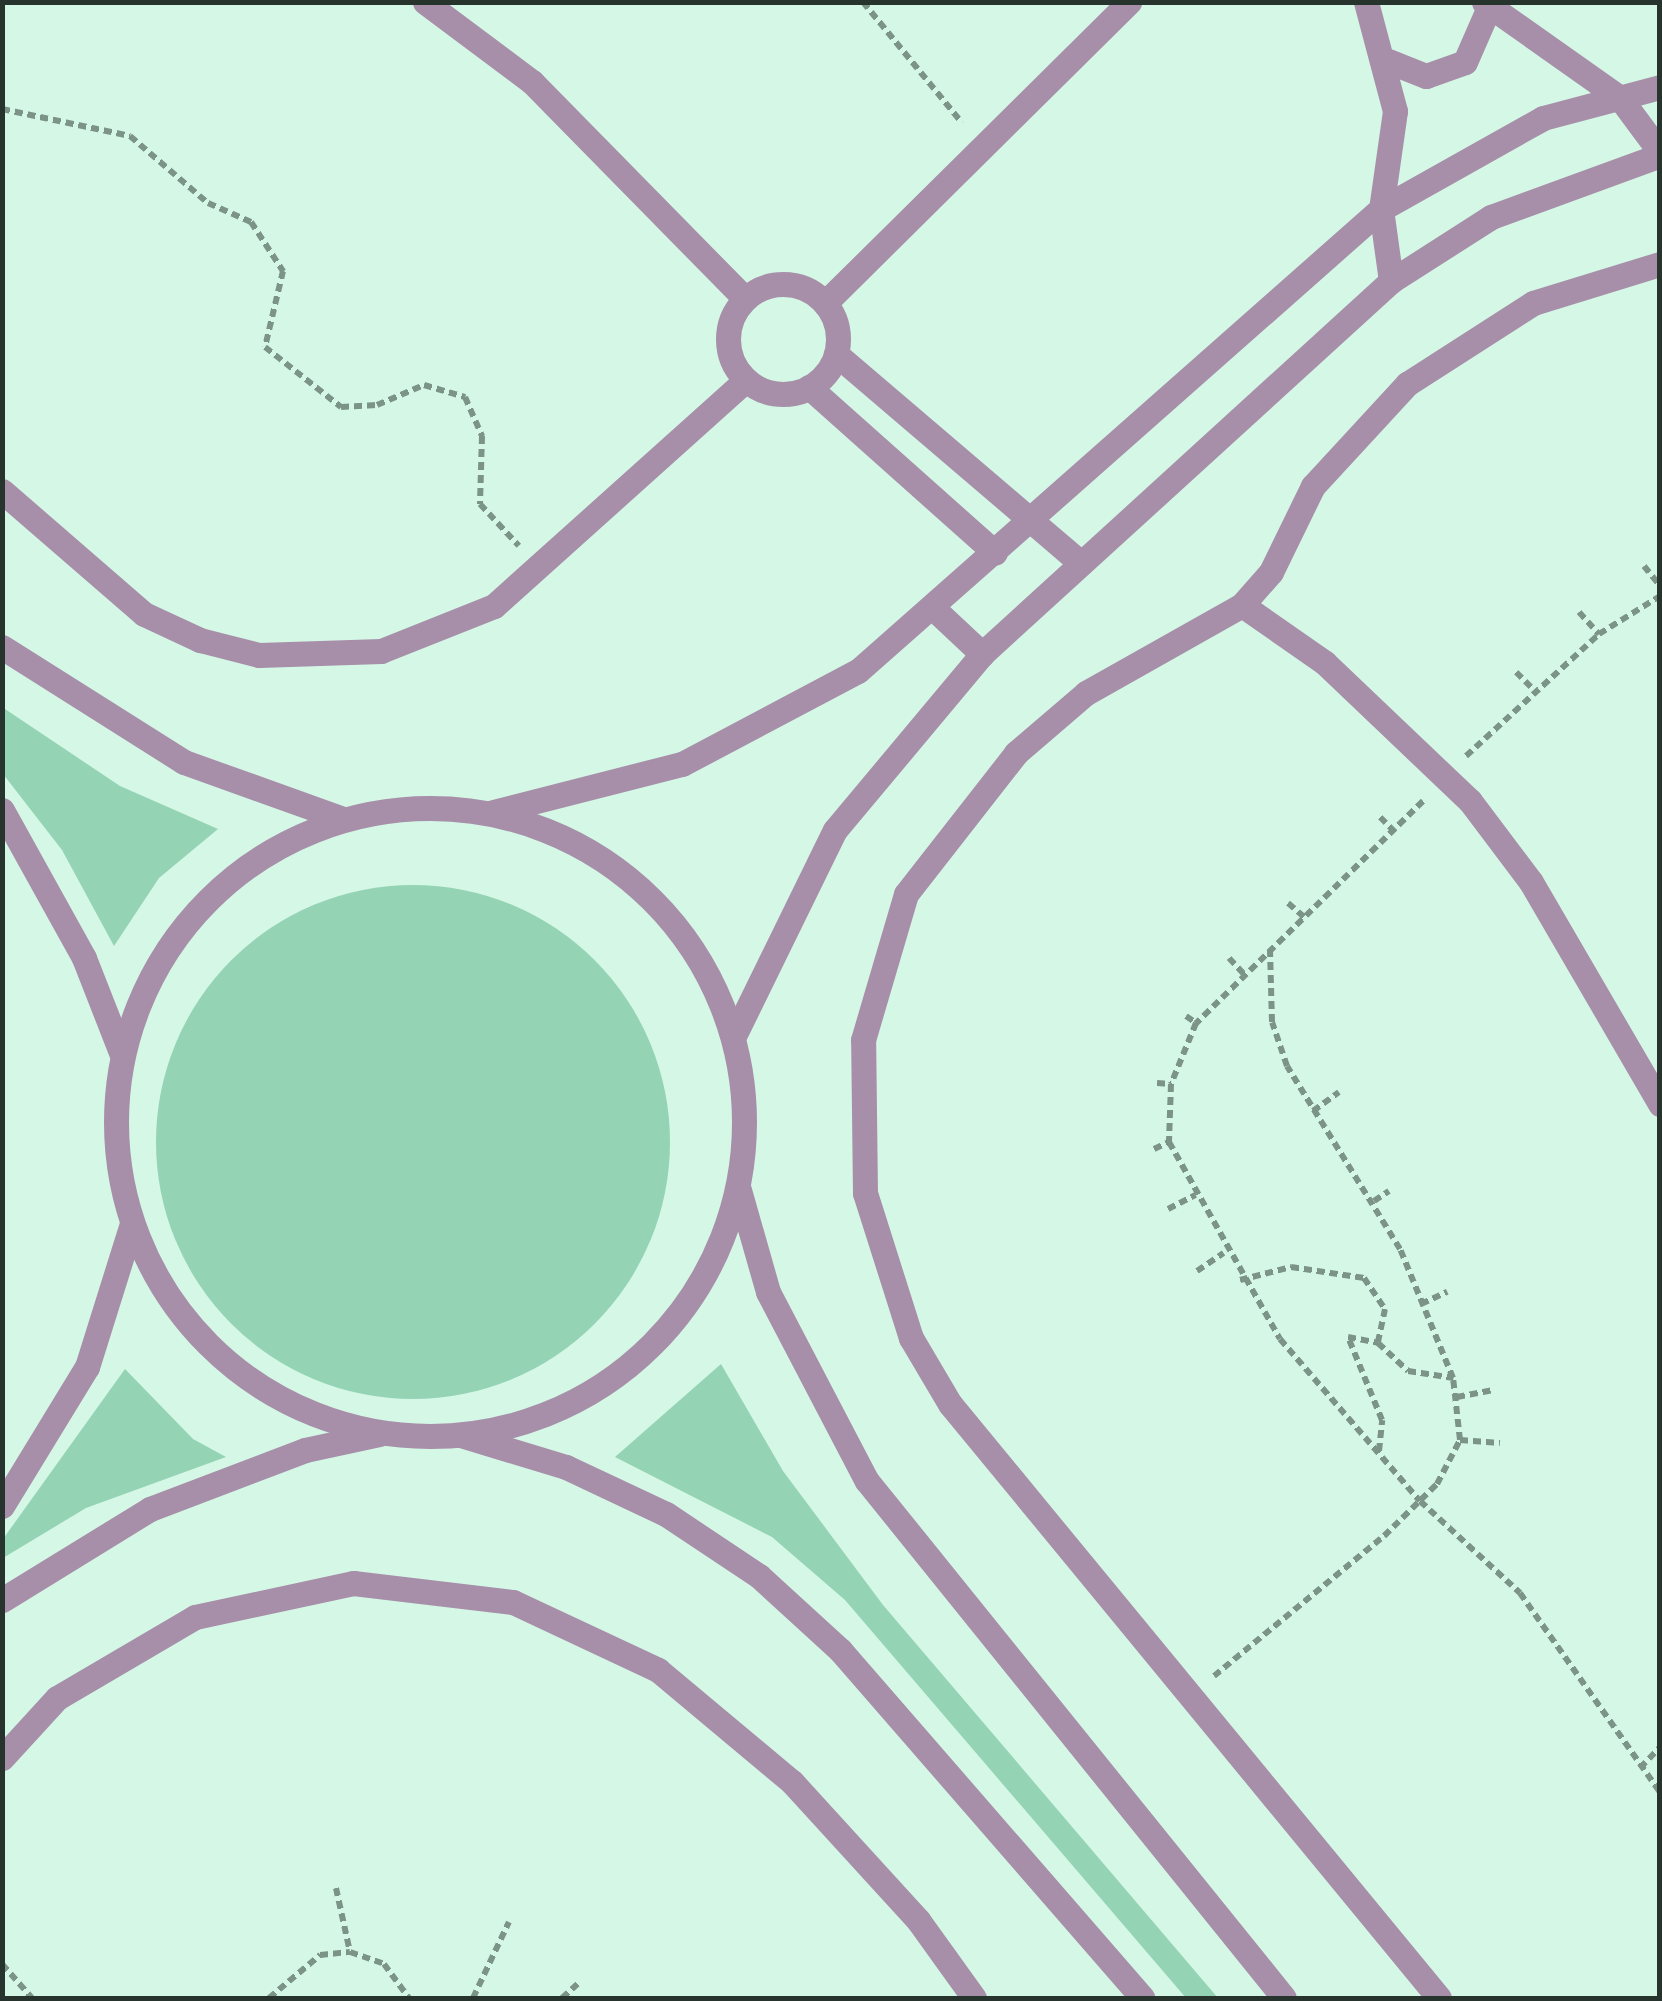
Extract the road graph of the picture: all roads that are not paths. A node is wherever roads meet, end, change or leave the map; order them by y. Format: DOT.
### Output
graph roads {
  1 [pos="425,2"];
  2 [pos="1128,2"];
  3 [pos="1366,2"];
  4 [pos="1486,5"];
  5 [pos="1388,61"];
  6 [pos="1660,87"];
  7 [pos="1620,98"];
  8 [pos="1660,154"];
  9 [pos="1381,209"];
  10 [pos="1660,264"];
  11 [pos="1391,281"];
  12 [pos="745,299"];
  13 [pos="825,302"];
  14 [pos="836,354"];
  15 [pos="746,380"];
  16 [pos="809,387"];
  17 [pos="2,490"];
  18 [pos="1032,521"];
  19 [pos="995,553"];
  20 [pos="1081,562"];
  21 [pos="1242,605"];
  22 [pos="932,607"];
  23 [pos="2,646"];
  24 [pos="982,654"];
  25 [pos="2,810"];
  26 [pos="490,813"];
  27 [pos="343,819"];
  28 [pos="734,1036"];
  29 [pos="122,1055"];
  30 [pos="1660,1104"];
  31 [pos="739,1190"];
  32 [pos="132,1223"];
  33 [pos="386,1433"];
  34 [pos="460,1434"];
  35 [pos="2,1506"];
  36 [pos="2,1600"];
  37 [pos="2,1758"];
  38 [pos="974,1998"];
  39 [pos="1143,1998"];
  40 [pos="1284,1998"];
  41 [pos="1439,1998"];
  1 -- 12 [label="street"];
  2 -- 13 [label="street"];
  3 -- 5 [label="street"];
  4 -- 5 [label="street"];
  4 -- 7 [label="street"];
  5 -- 9 [label="street"];
  6 -- 7 [label="street"];
  7 -- 8 [label="street"];
  7 -- 9 [label="street"];
  8 -- 11 [label="street"];
  9 -- 11 [label="street"];
  9 -- 18 [label="street"];
  10 -- 21 [label="street"];
  11 -- 20 [label="street"];
  12 -- 13 [label="street"];
  12 -- 15 [label="street"];
  13 -- 14 [label="street"];
  14 -- 16 [label="street"];
  14 -- 18 [label="street"];
  15 -- 16 [label="street"];
  15 -- 17 [label="street"];
  16 -- 19 [label="street"];
  18 -- 19 [label="street"];
  18 -- 20 [label="street"];
  19 -- 22 [label="street"];
  20 -- 24 [label="street"];
  21 -- 30 [label="street"];
  21 -- 41 [label="street"];
  22 -- 24 [label="street"];
  22 -- 26 [label="street"];
  23 -- 27 [label="street"];
  24 -- 28 [label="street"];
  25 -- 29 [label="street"];
  26 -- 27 [label="street"];
  26 -- 28 [label="street"];
  27 -- 29 [label="street"];
  28 -- 31 [label="street"];
  29 -- 32 [label="street"];
  31 -- 34 [label="street"];
  31 -- 40 [label="street"];
  32 -- 33 [label="street"];
  32 -- 35 [label="street"];
  33 -- 34 [label="street"];
  33 -- 36 [label="street"];
  34 -- 39 [label="street"];
  37 -- 38 [label="street"];
}
